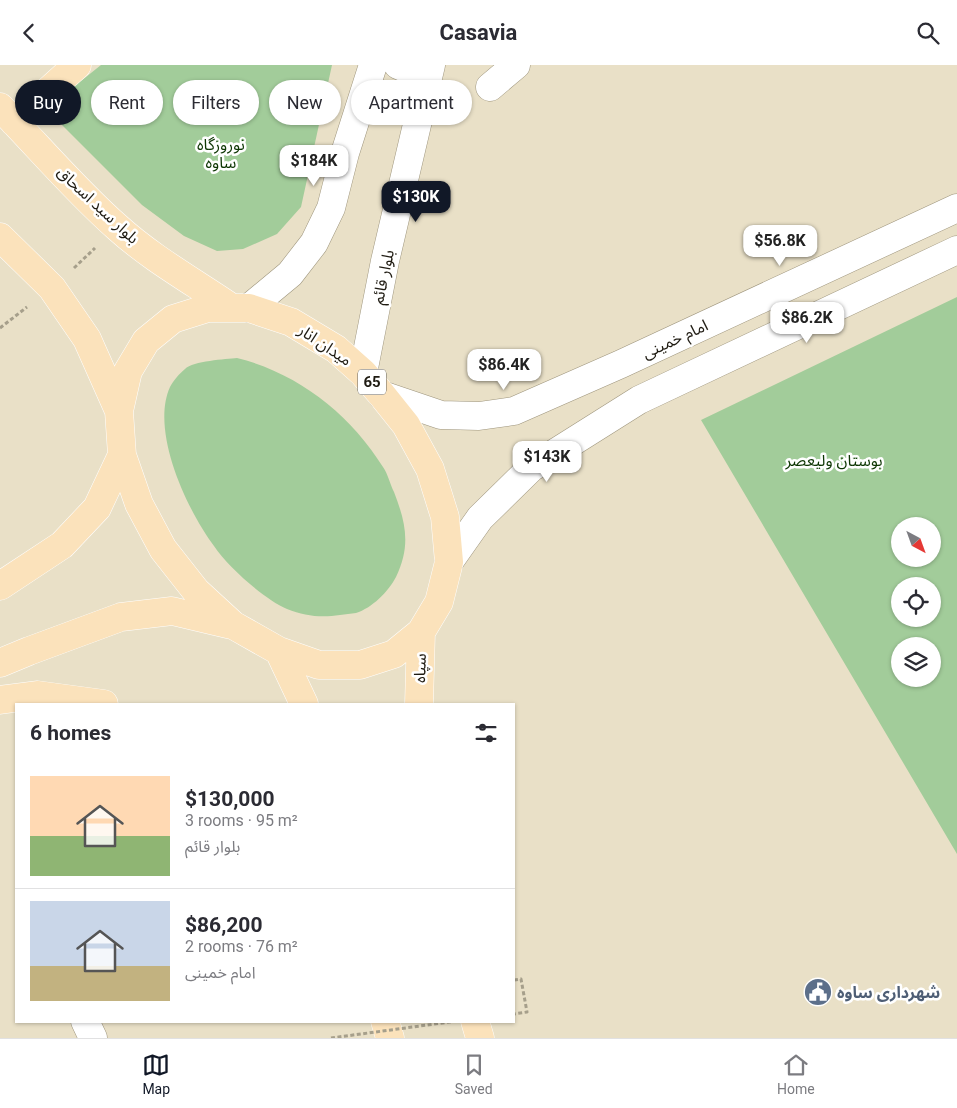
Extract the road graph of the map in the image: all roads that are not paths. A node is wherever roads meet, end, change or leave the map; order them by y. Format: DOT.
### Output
graph roads {
  1 [pos="77,65"];
  2 [pos="372,65"];
  3 [pos="398,65"];
  4 [pos="430,65"];
  5 [pos="516,65"];
  6 [pos="490,87"];
  7 [pos="7,114"];
  8 [pos="957,208"];
  9 [pos="0,237"];
  10 [pos="957,249"];
  11 [pos="776,292"];
  12 [pos="240,308"];
  13 [pos="793,327"];
  14 [pos="364,373"];
  15 [pos="382,395"];
  16 [pos="119,411"];
  17 [pos="122,455"];
  18 [pos="449,562"];
  19 [pos="0,586"];
  20 [pos="232,625"];
  21 [pos="421,632"];
  22 [pos="278,651"];
  23 [pos="0,663"];
  24 [pos="0,700"];
  25 [pos="96,703"];
  26 [pos="304,703"];
  27 [pos="419,703"];
  28 [pos="86,1023"];
  29 [pos="386,1023"];
  30 [pos="476,1023"];
  31 [pos="93,1038"];
  32 [pos="390,1038"];
  33 [pos="480,1038"];
  1 -- 7 [label="main road"];
  2 -- 12 [label="main road"];
  3 -- 4 [label="main road"];
  4 -- 14 [label="main road, بلوار قائم"];
  5 -- 6 [label="main road"];
  7 -- 12 [label="main road, بلوار سید اسحاق / 65"];
  8 -- 11 [label="main road, امام خمینی"];
  9 -- 16 [label="main road, 65"];
  10 -- 13 [label="main road"];
  11 -- 13 [label="main road"];
  11 -- 15 [label="main road, امام خمینی"];
  12 -- 14 [label="main road, میدان انار / 65"];
  12 -- 16 [label="main road, میدان انار / 65"];
  13 -- 18 [label="main road"];
  14 -- 15 [label="main road, میدان انار / 65"];
  15 -- 18 [label="main road, میدان انار / 65"];
  16 -- 17 [label="main road, میدان انار / 65"];
  17 -- 19 [label="main road"];
  17 -- 20 [label="main road, میدان انار / 65"];
  18 -- 21 [label="main road, میدان انار / 65"];
  20 -- 22 [label="main road, میدان انار / 65"];
  20 -- 23 [label="main road"];
  21 -- 22 [label="main road, میدان انار / 65"];
  21 -- 27 [label="main road, سپاه"];
  22 -- 26 [label="main road"];
  24 -- 25 [label="main road"];
  28 -- 31 [label="main road"];
  29 -- 32 [label="main road"];
  30 -- 33 [label="main road"];
}
